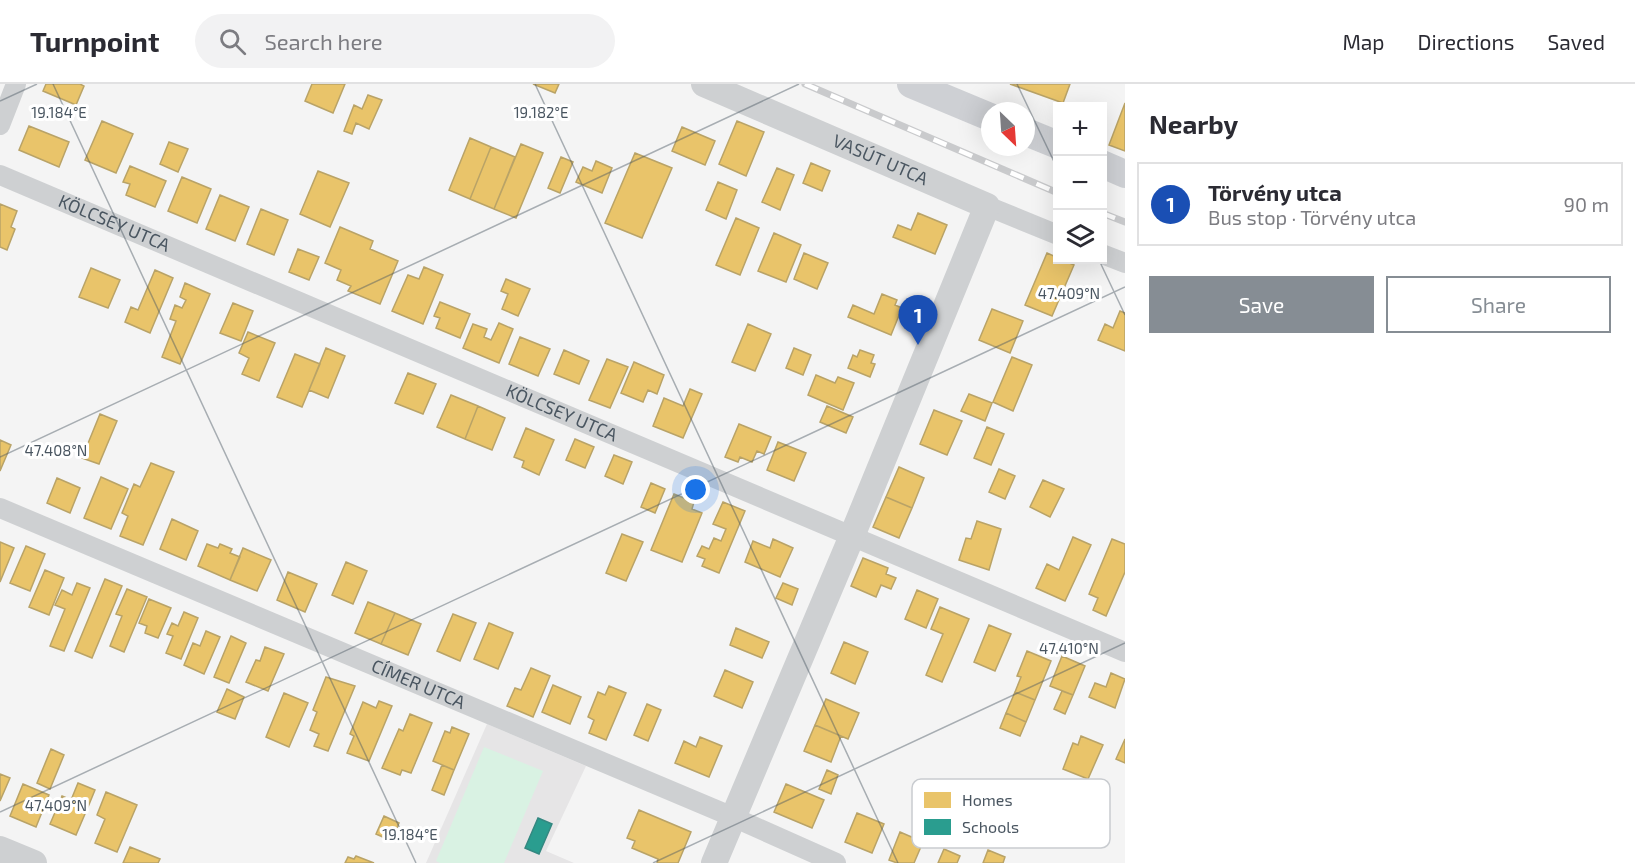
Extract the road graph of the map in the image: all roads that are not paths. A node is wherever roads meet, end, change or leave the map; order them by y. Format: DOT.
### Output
graph roads {
  1 [pos="16,84"];
  2 [pos="704,84"];
  3 [pos="911,84"];
  4 [pos="981,113"];
  5 [pos="0,124"];
  6 [pos="1035,136"];
  7 [pos="1053,143"];
  8 [pos="1107,166"];
  9 [pos="1125,174"];
  10 [pos="0,175"];
  11 [pos="987,206"];
  12 [pos="1053,233"];
  13 [pos="1107,256"];
  14 [pos="1125,263"];
  15 [pos="0,507"];
  16 [pos="852,536"];
  17 [pos="1125,652"];
  18 [pos="733,817"];
  19 [pos="0,849"];
  20 [pos="34,863"];
  21 [pos="714,863"];
  22 [pos="836,863"];
  1 -- 5 [label="street"];
  2 -- 11 [label="street, VASÚT UTCA"];
  3 -- 4 [label="main road"];
  6 -- 7 [label="main road"];
  8 -- 9 [label="main road"];
  10 -- 16 [label="street, KÖLCSEY UTCA"];
  11 -- 12 [label="street, VASÚT UTCA"];
  11 -- 16 [label="street"];
  13 -- 14 [label="street"];
  15 -- 18 [label="street, CÍMER UTCA"];
  16 -- 17 [label="street, KÖLCSEY UTCA"];
  16 -- 18 [label="street"];
  18 -- 21 [label="street"];
  18 -- 22 [label="street, CÍMER UTCA"];
  19 -- 20 [label="street"];
}
